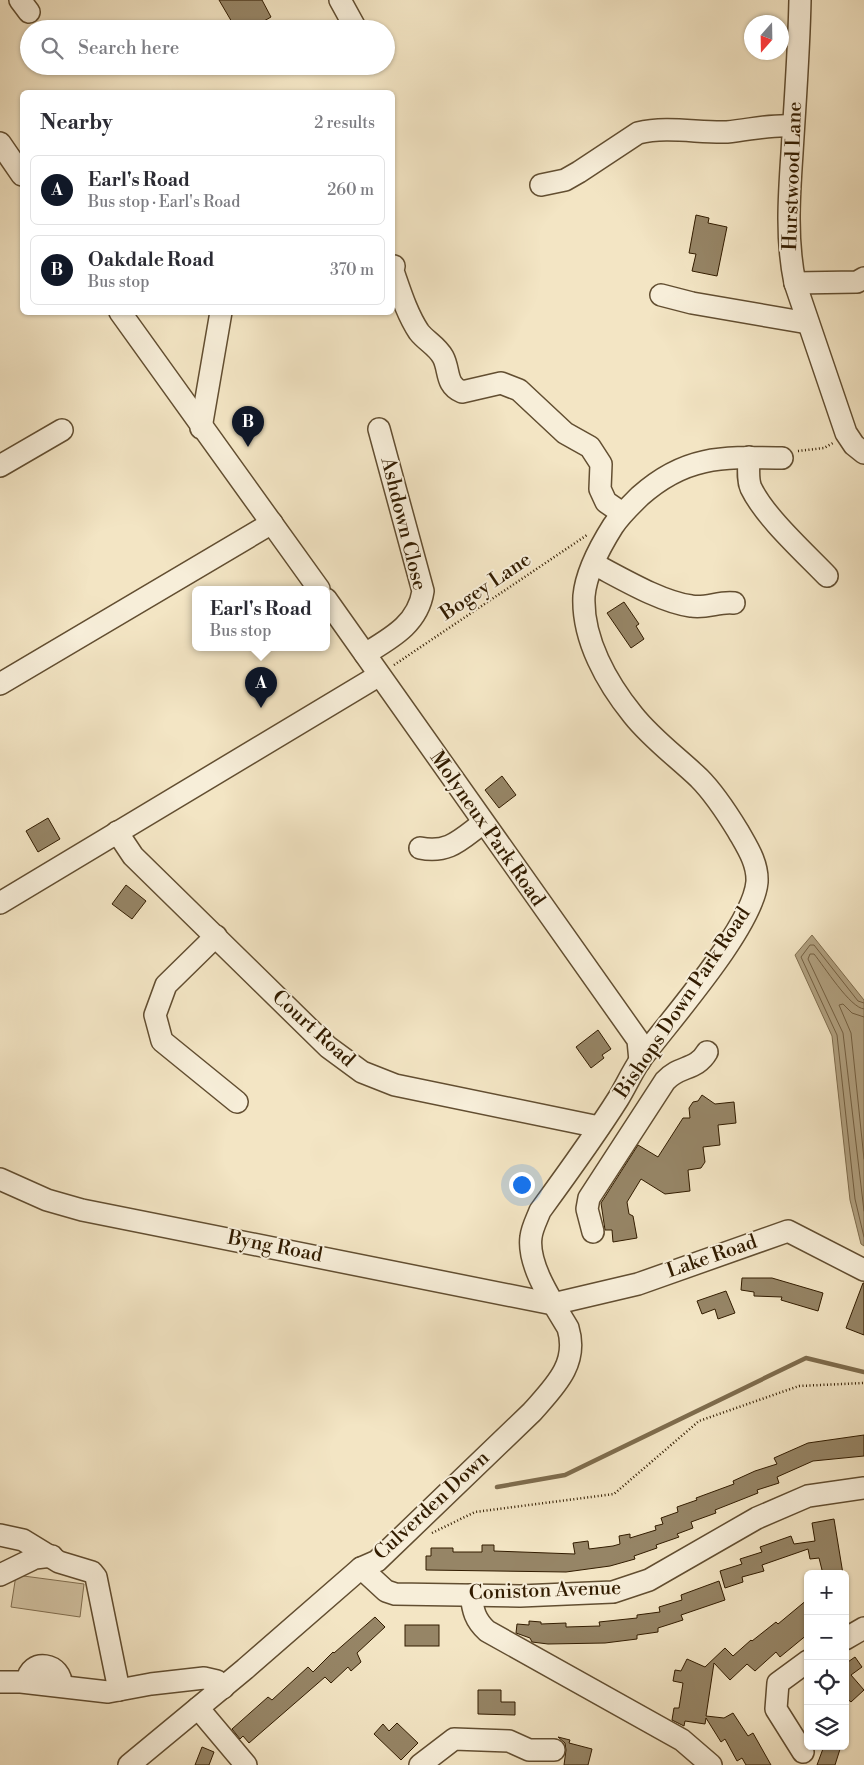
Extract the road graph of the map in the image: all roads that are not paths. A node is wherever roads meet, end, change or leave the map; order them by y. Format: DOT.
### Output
graph roads {
  1 [pos="340,0"];
  2 [pos="800,0"];
  3 [pos="351,20"];
  4 [pos="793,126"];
  5 [pos="0,143"];
  6 [pos="20,172"];
  7 [pos="541,185"];
  8 [pos="395,276"];
  9 [pos="864,278"];
  10 [pos="795,283"];
  11 [pos="661,296"];
  12 [pos="122,315"];
  13 [pos="220,315"];
  14 [pos="808,323"];
  15 [pos="201,428"];
  16 [pos="379,429"];
  17 [pos="62,430"];
  18 [pos="864,453"];
  19 [pos="749,457"];
  20 [pos="782,458"];
  21 [pos="0,466"];
  22 [pos="617,520"];
  23 [pos="272,523"];
  24 [pos="594,564"];
  25 [pos="827,576"];
  26 [pos="317,586"];
  27 [pos="734,603"];
  28 [pos="330,605"];
  29 [pos="365,654"];
  30 [pos="378,676"];
  31 [pos="0,684"];
  32 [pos="483,823"];
  33 [pos="117,832"];
  34 [pos="420,848"];
  35 [pos="0,903"];
  36 [pos="216,936"];
  37 [pos="707,1052"];
  38 [pos="640,1061"];
  39 [pos="619,1097"];
  40 [pos="237,1102"];
  41 [pos="646,1112"];
  42 [pos="599,1127"];
  43 [pos="0,1179"];
  44 [pos="593,1232"];
  45 [pos="533,1262"];
  46 [pos="864,1270"];
  47 [pos="554,1304"];
  48 [pos="863,1494"];
  49 [pos="0,1535"];
  50 [pos="52,1556"];
  51 [pos="361,1568"];
  52 [pos="0,1575"];
  53 [pos="471,1595"];
  54 [pos="864,1628"];
  55 [pos="849,1637"];
  56 [pos="804,1665"];
  57 [pos="0,1682"];
  58 [pos="223,1688"];
  59 [pos="119,1690"];
  60 [pos="198,1708"];
  61 [pos="554,1750"];
  62 [pos="803,1752"];
  63 [pos="130,1765"];
  64 [pos="246,1765"];
  65 [pos="420,1765"];
  66 [pos="712,1765"];
  1 -- 3 [label="street"];
  2 -- 4 [label="street, Hurstwood Lane"];
  4 -- 7 [label="street"];
  4 -- 10 [label="street, Hurstwood Lane"];
  5 -- 6 [label="street"];
  8 -- 22 [label="street"];
  9 -- 10 [label="street"];
  10 -- 14 [label="street, Hurstwood Lane"];
  11 -- 14 [label="street"];
  12 -- 15 [label="street"];
  13 -- 15 [label="street"];
  14 -- 18 [label="street, Hurstwood Lane"];
  15 -- 23 [label="street"];
  16 -- 29 [label="street, Ashdown Close"];
  17 -- 21 [label="street"];
  19 -- 20 [label="street, Bishops Down Park Road"];
  19 -- 22 [label="street, Bishops Down Park Road"];
  19 -- 25 [label="street"];
  22 -- 24 [label="street, Bishops Down Park Road"];
  23 -- 26 [label="street"];
  23 -- 31 [label="street"];
  24 -- 27 [label="street"];
  24 -- 38 [label="street, Bishops Down Park Road"];
  28 -- 29 [label="street, Molyneux Park Road"];
  29 -- 30 [label="street, Molyneux Park Road"];
  30 -- 32 [label="street, Molyneux Park Road"];
  30 -- 33 [label="street"];
  32 -- 34 [label="street"];
  32 -- 38 [label="street, Molyneux Park Road"];
  33 -- 35 [label="street"];
  33 -- 36 [label="street, Court Road"];
  36 -- 40 [label="street"];
  36 -- 42 [label="street, Court Road"];
  37 -- 41 [label="street"];
  38 -- 39 [label="street, Bishops Down Park Road"];
  39 -- 41 [label="street"];
  39 -- 42 [label="street, Bishops Down Park Road"];
  41 -- 44 [label="street"];
  42 -- 45 [label="street, Bishops Down Park Road"];
  43 -- 47 [label="street, Byng Road"];
  45 -- 47 [label="street, Culverden Down"];
  46 -- 47 [label="street, Lake Road"];
  47 -- 51 [label="street, Culverden Down"];
  48 -- 53 [label="street, Coniston Avenue"];
  49 -- 50 [label="street"];
  50 -- 52 [label="street"];
  50 -- 59 [label="street"];
  51 -- 53 [label="street, Coniston Avenue"];
  51 -- 58 [label="street, Culverden Down"];
  53 -- 66 [label="street"];
  54 -- 55 [label="street"];
  56 -- 62 [label="street"];
  57 -- 59 [label="street"];
  58 -- 59 [label="street"];
  58 -- 60 [label="street, Culverden Down"];
  60 -- 63 [label="street, Culverden Down"];
  60 -- 64 [label="street"];
  61 -- 65 [label="street"];
}
